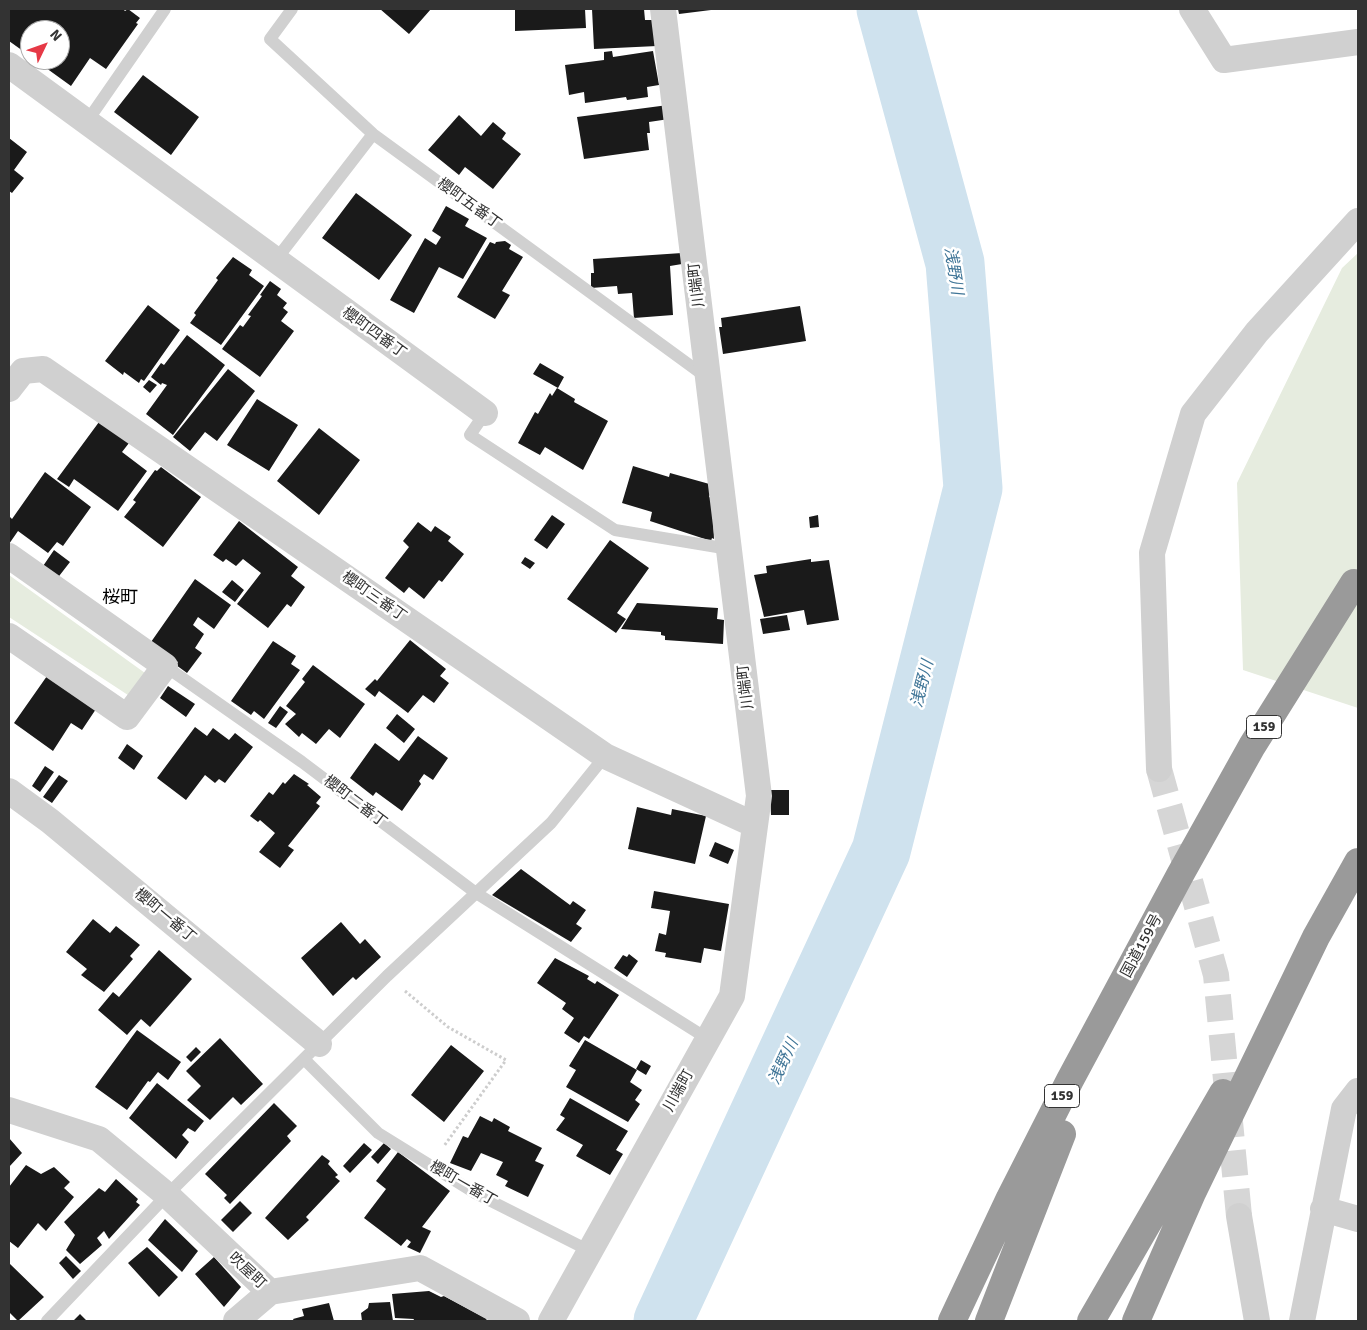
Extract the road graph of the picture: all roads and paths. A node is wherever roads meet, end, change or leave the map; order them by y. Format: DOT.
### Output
graph roads {
  1 [pos="165,9"];
  2 [pos="292,9"];
  3 [pos="664,9"];
  4 [pos="1192,9"];
  5 [pos="1358,42"];
  6 [pos="9,65"];
  7 [pos="86,123"];
  8 [pos="373,134"];
  9 [pos="1358,221"];
  10 [pos="275,261"];
  11 [pos="709,379"];
  12 [pos="9,389"];
  13 [pos="485,413"];
  14 [pos="729,549"];
  15 [pos="9,556"];
  16 [pos="1354,583"];
  17 [pos="9,636"];
  18 [pos="165,666"];
  19 [pos="605,756"];
  20 [pos="1160,768"];
  21 [pos="9,792"];
  22 [pos="755,825"];
  23 [pos="1358,862"];
  24 [pos="1180,875"];
  25 [pos="476,893"];
  26 [pos="1316,937"];
  27 [pos="387,976"];
  28 [pos="708,1039"];
  29 [pos="311,1052"];
  30 [pos="1358,1091"];
  31 [pos="9,1110"];
  32 [pos="431,1165"];
  33 [pos="167,1195"];
  34 [pos="1323,1209"];
  35 [pos="1239,1216"];
  36 [pos="1358,1219"];
  37 [pos="590,1250"];
  38 [pos="270,1292"];
  39 [pos="47,1321"];
  40 [pos="236,1321"];
  41 [pos="517,1321"];
  42 [pos="551,1321"];
  43 [pos="952,1321"];
  44 [pos="989,1321"];
  45 [pos="1091,1321"];
  46 [pos="1136,1321"];
  47 [pos="1257,1321"];
  48 [pos="1302,1321"];
  1 -- 7 [label="lane"];
  2 -- 8 [label="lane, 櫻町五番丁"];
  3 -- 11 [label="street, 川端町"];
  4 -- 5 [label="street"];
  6 -- 7 [label="street, 櫻町四番丁"];
  7 -- 10 [label="street, 櫻町四番丁"];
  8 -- 10 [label="lane"];
  8 -- 11 [label="lane, 櫻町五番丁"];
  9 -- 20 [label="street"];
  10 -- 13 [label="street, 櫻町四番丁"];
  11 -- 14 [label="street, 川端町"];
  12 -- 19 [label="street, 櫻町三番丁"];
  13 -- 14 [label="lane, 櫻町四番丁"];
  14 -- 22 [label="street, 川端町"];
  15 -- 18 [label="street, 櫻町二番丁"];
  16 -- 24 [label="highway, 国道159号 / 159"];
  17 -- 18 [label="street"];
  18 -- 25 [label="lane, 櫻町二番丁"];
  19 -- 22 [label="street, 櫻町三番丁"];
  19 -- 25 [label="lane"];
  21 -- 29 [label="street, 櫻町一番丁"];
  22 -- 28 [label="street, 川端町"];
  23 -- 26 [label="highway"];
  24 -- 43 [label="highway, 国道159号 / 159"];
  24 -- 44 [label="highway, 159"];
  25 -- 27 [label="lane"];
  25 -- 28 [label="lane, 櫻町二番丁"];
  26 -- 45 [label="highway"];
  26 -- 46 [label="highway"];
  27 -- 29 [label="lane"];
  27 -- 32 [label="path"];
  28 -- 37 [label="street, 川端町"];
  29 -- 32 [label="lane, 櫻町一番丁"];
  29 -- 33 [label="lane"];
  30 -- 34 [label="street"];
  31 -- 33 [label="street, 吹屋町"];
  32 -- 37 [label="lane, 櫻町一番丁"];
  33 -- 38 [label="street, 吹屋町"];
  33 -- 39 [label="lane"];
  34 -- 36 [label="street"];
  34 -- 48 [label="street"];
  35 -- 47 [label="street"];
  37 -- 42 [label="street, 川端町"];
  38 -- 40 [label="street"];
  38 -- 41 [label="street, 吹屋町"];
}
